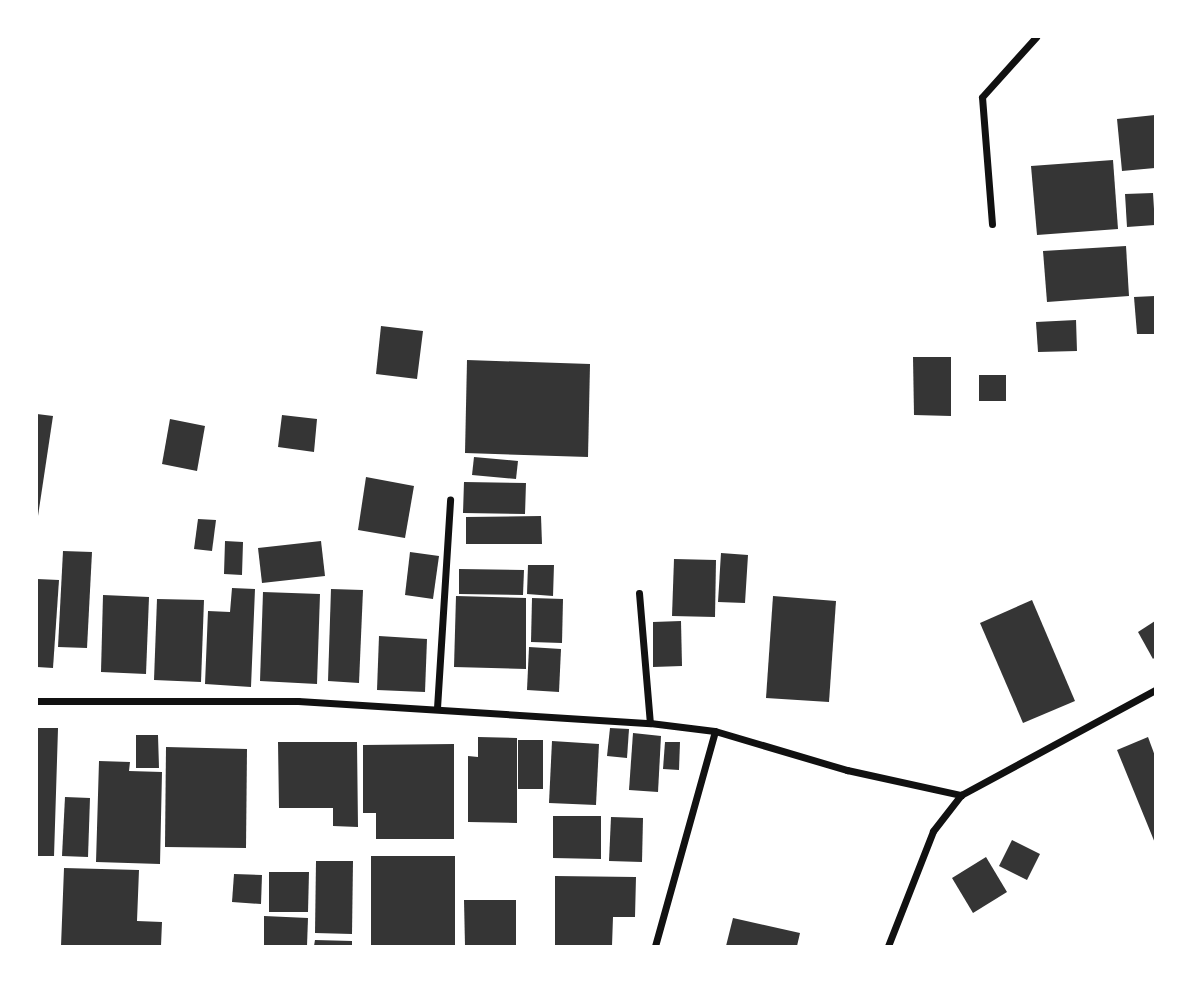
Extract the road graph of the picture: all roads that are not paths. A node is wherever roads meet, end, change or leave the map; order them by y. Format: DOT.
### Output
graph roads {
  1 [pos="1036,37"];
  2 [pos="992,224"];
  3 [pos="450,499"];
  4 [pos="639,593"];
  5 [pos="1155,690"];
  6 [pos="37,701"];
  7 [pos="437,708"];
  8 [pos="650,723"];
  9 [pos="715,731"];
  10 [pos="961,795"];
  11 [pos="655,946"];
  12 [pos="888,946"];
  1 -- 2 [label="street"];
  3 -- 7 [label="street"];
  4 -- 8 [label="street"];
  5 -- 10 [label="street"];
  6 -- 7 [label="street"];
  7 -- 8 [label="street"];
  8 -- 9 [label="street"];
  9 -- 10 [label="street"];
  9 -- 11 [label="street"];
  10 -- 12 [label="street"];
}
